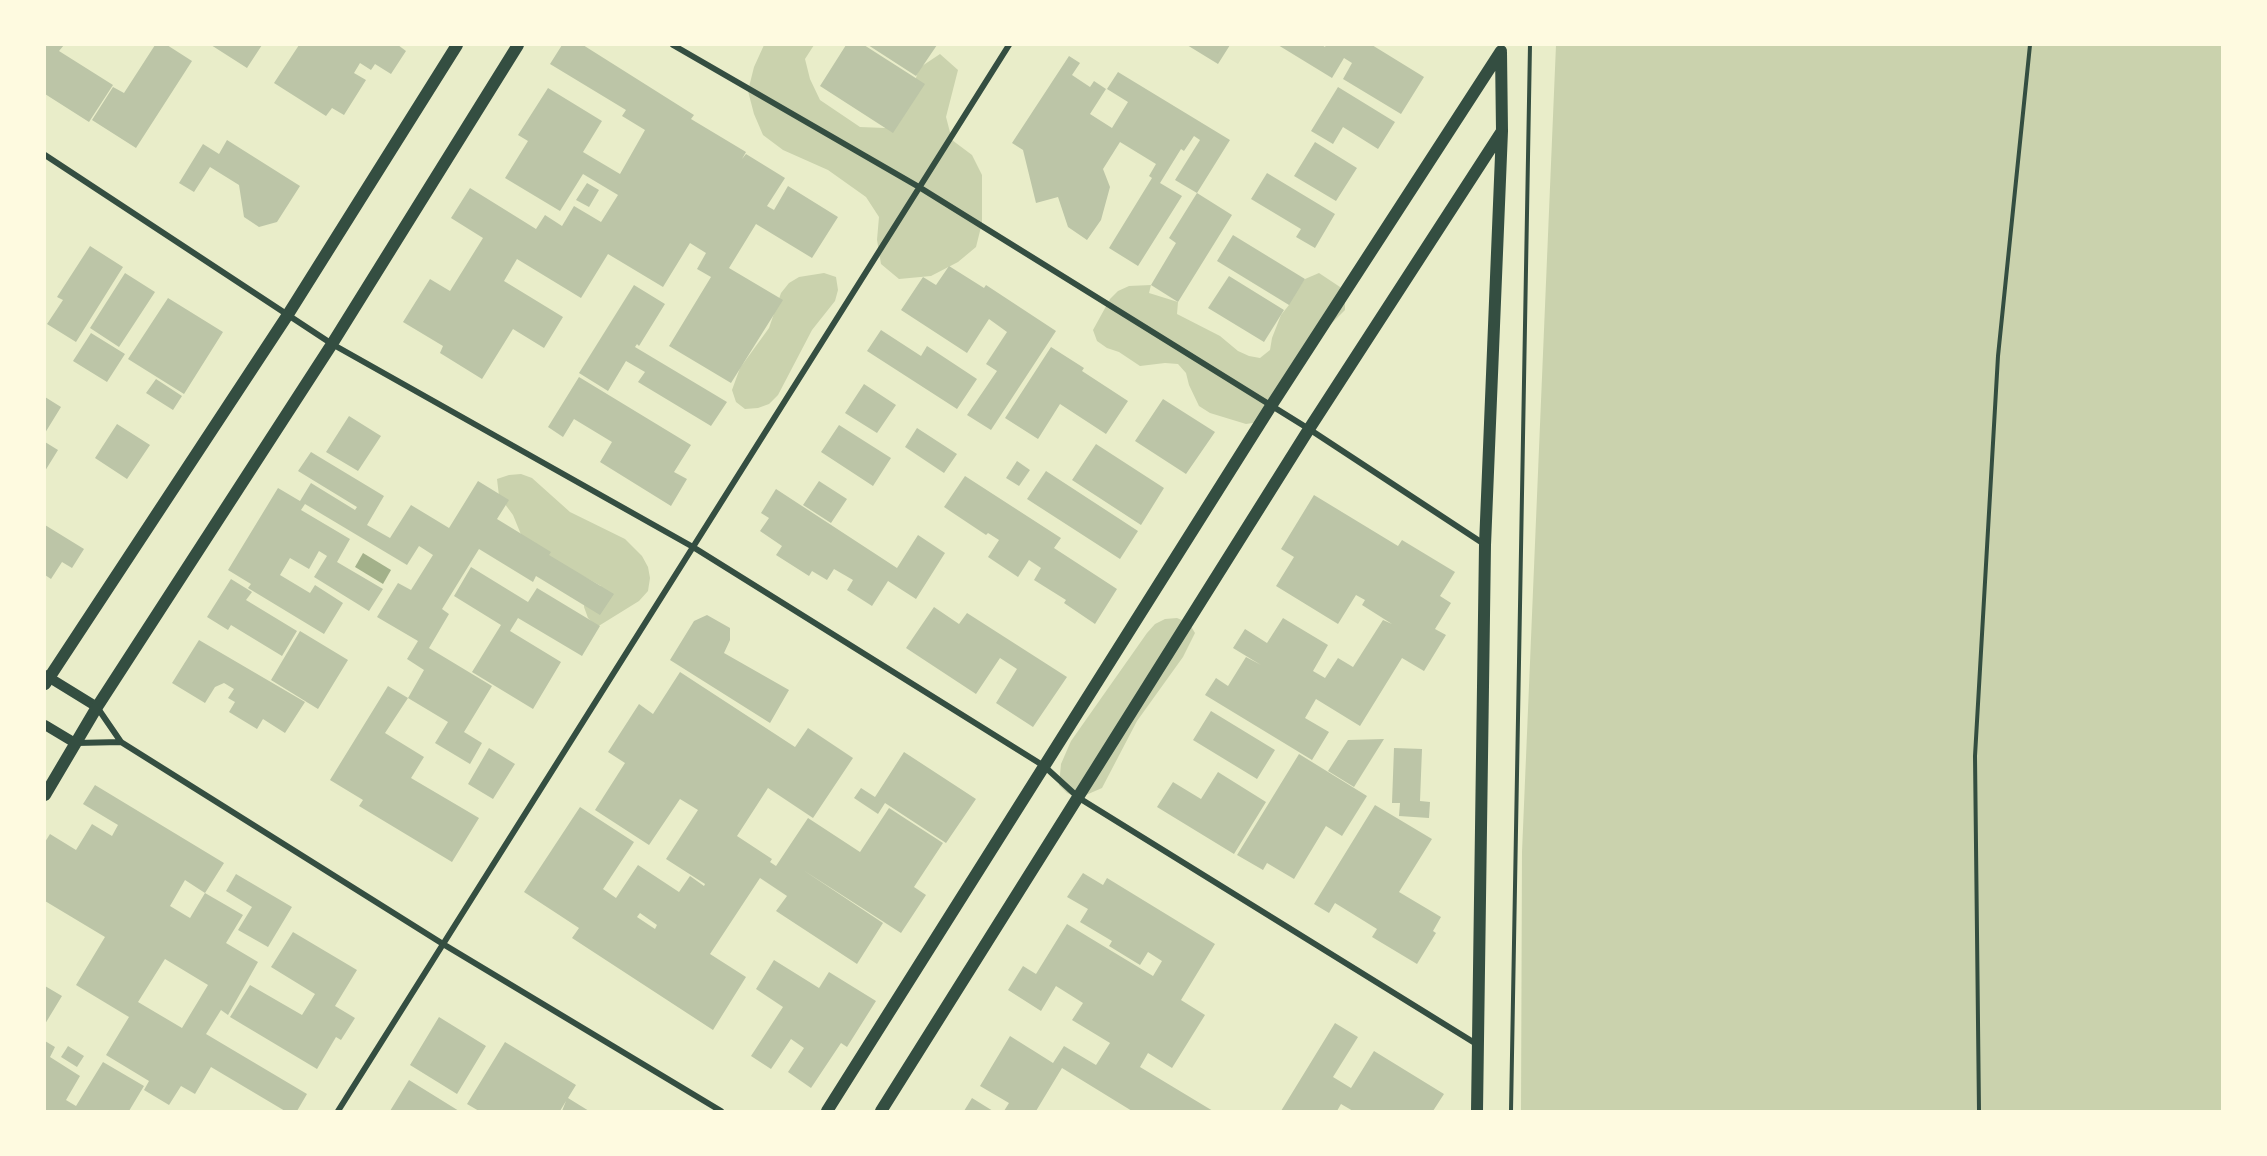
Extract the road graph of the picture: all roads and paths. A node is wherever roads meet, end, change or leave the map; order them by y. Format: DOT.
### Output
graph roads {
  1 [pos="457,45"];
  2 [pos="518,45"];
  3 [pos="674,45"];
  4 [pos="1009,45"];
  5 [pos="1530,45"];
  6 [pos="2030,45"];
  7 [pos="1498,47"];
  8 [pos="1502,131"];
  9 [pos="45,155"];
  10 [pos="919,187"];
  11 [pos="287,316"];
  12 [pos="332,344"];
  13 [pos="1271,406"];
  14 [pos="1309,429"];
  15 [pos="1485,544"];
  16 [pos="693,547"];
  17 [pos="46,679"];
  18 [pos="97,707"];
  19 [pos="45,725"];
  20 [pos="121,742"];
  21 [pos="75,743"];
  22 [pos="1044,766"];
  23 [pos="45,795"];
  24 [pos="1079,798"];
  25 [pos="443,944"];
  26 [pos="1478,1045"];
  27 [pos="338,1111"];
  28 [pos="721,1111"];
  29 [pos="827,1111"];
  30 [pos="881,1111"];
  31 [pos="1477,1111"];
  32 [pos="1510,1111"];
  33 [pos="1979,1111"];
  1 -- 11 [label="main road"];
  2 -- 12 [label="main road"];
  3 -- 10 [label="street"];
  4 -- 10 [label="street"];
  5 -- 32 [label="path"];
  6 -- 33 [label="path"];
  7 -- 8 [label="main road"];
  7 -- 13 [label="main road"];
  8 -- 14 [label="main road"];
  8 -- 15 [label="main road"];
  9 -- 11 [label="street"];
  10 -- 13 [label="street"];
  10 -- 16 [label="street"];
  11 -- 12 [label="street"];
  11 -- 17 [label="main road"];
  12 -- 16 [label="street"];
  12 -- 18 [label="main road"];
  13 -- 14 [label="street"];
  13 -- 22 [label="main road"];
  14 -- 15 [label="street"];
  14 -- 24 [label="main road"];
  15 -- 26 [label="main road"];
  16 -- 22 [label="street"];
  16 -- 25 [label="street"];
  17 -- 18 [label="street"];
  18 -- 20 [label="street"];
  18 -- 21 [label="main road"];
  19 -- 21 [label="street"];
  20 -- 21 [label="street"];
  20 -- 25 [label="street"];
  21 -- 23 [label="main road"];
  22 -- 24 [label="street"];
  22 -- 29 [label="main road"];
  24 -- 26 [label="street"];
  24 -- 30 [label="main road"];
  25 -- 27 [label="street"];
  25 -- 28 [label="street"];
  26 -- 31 [label="main road"];
}
